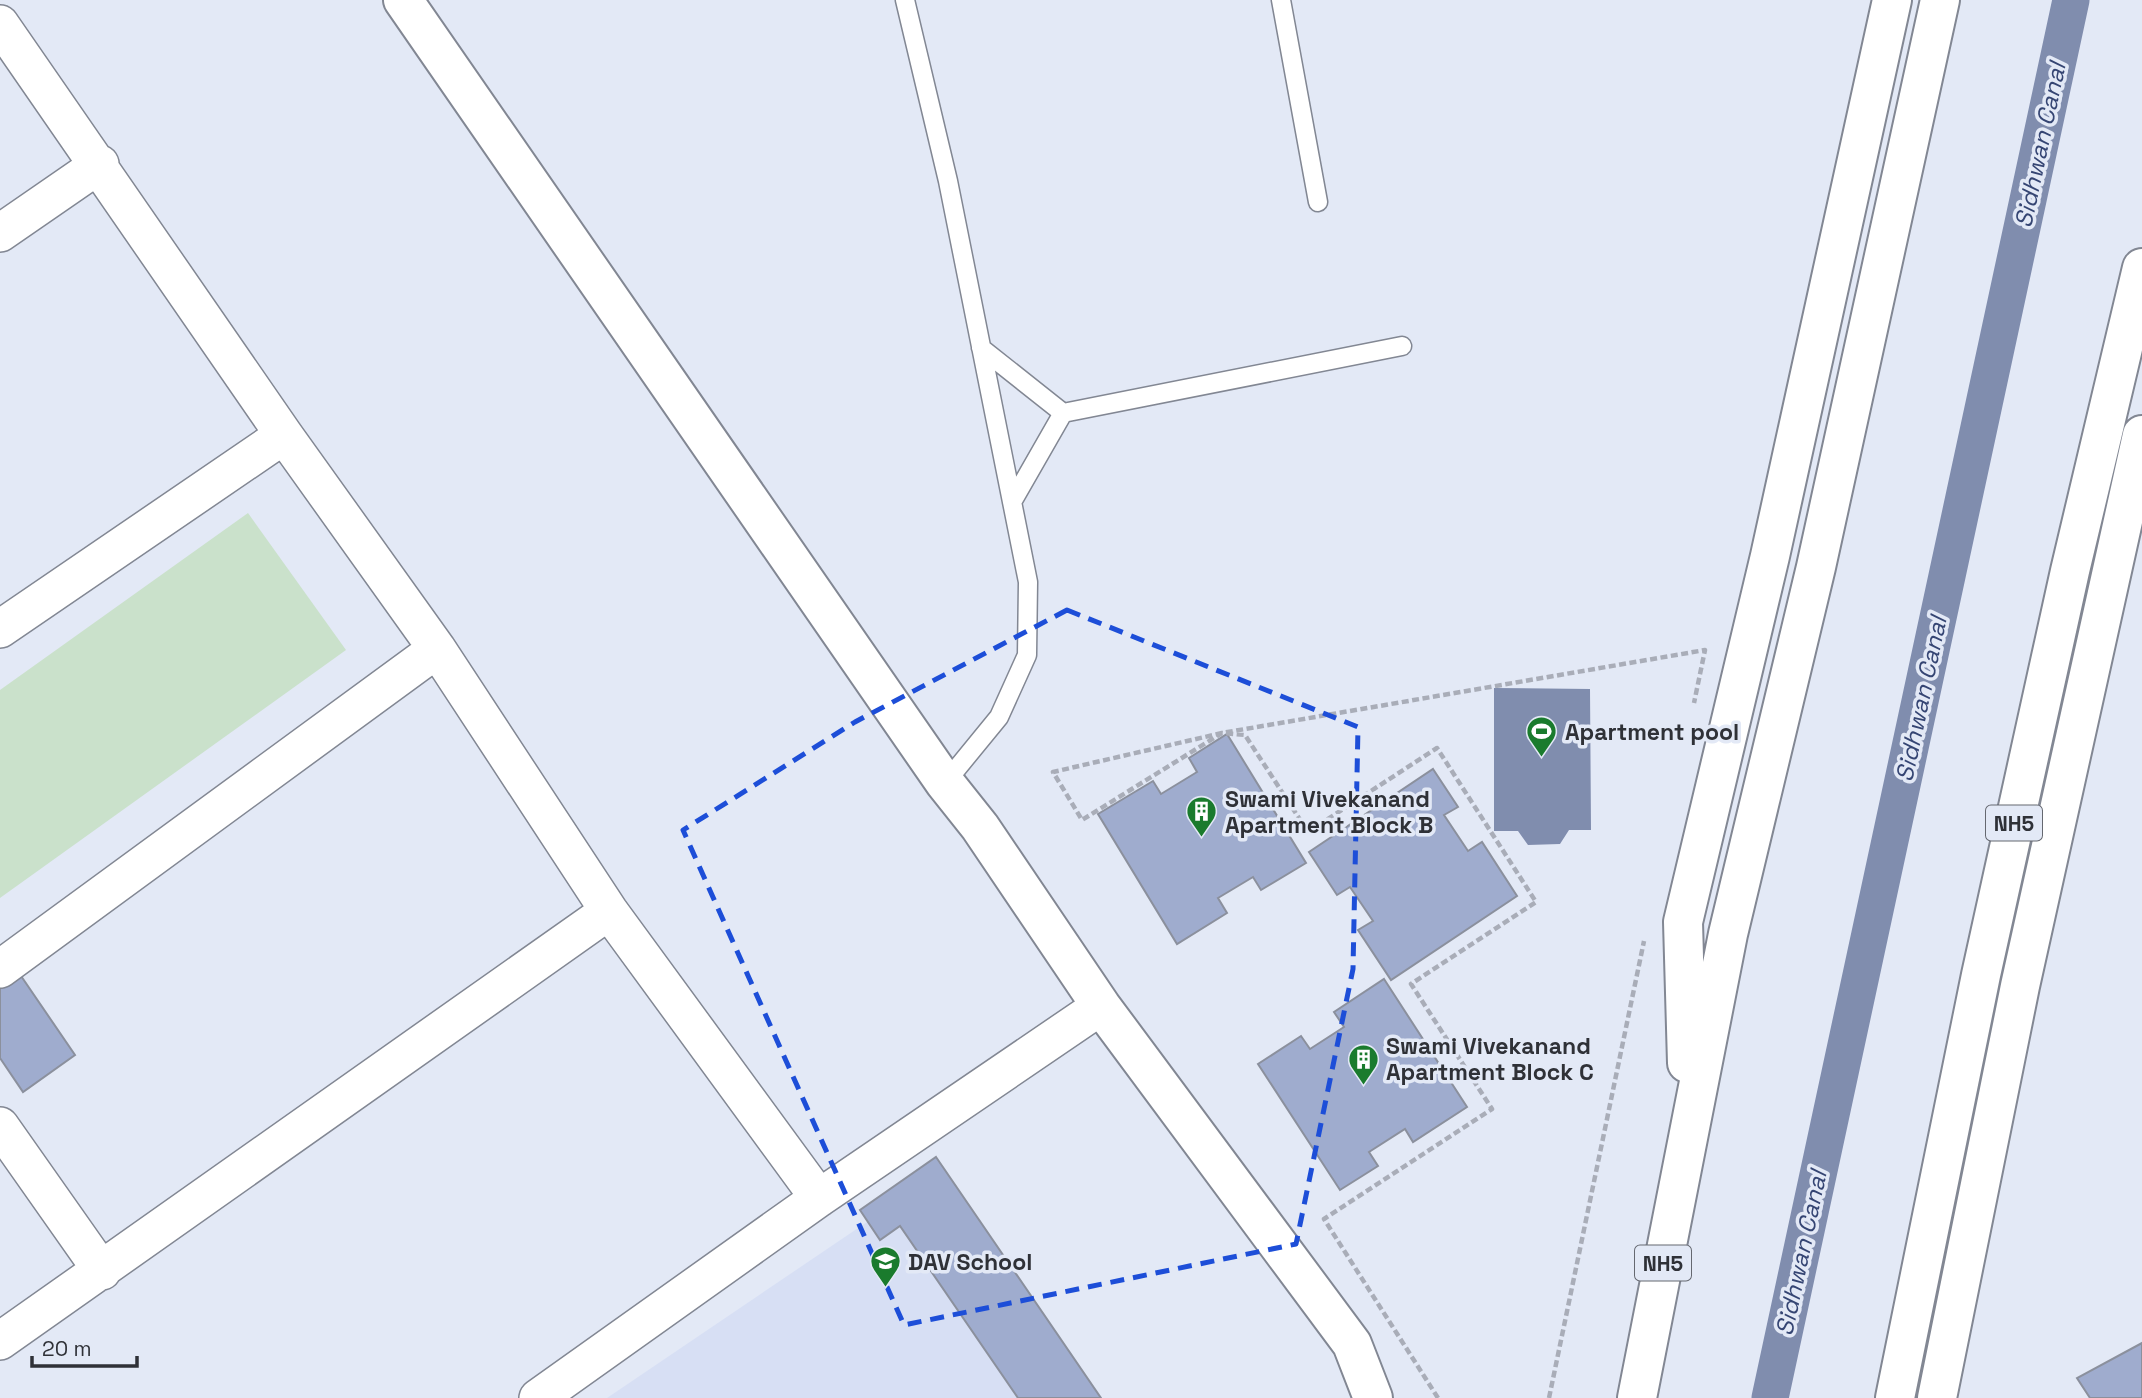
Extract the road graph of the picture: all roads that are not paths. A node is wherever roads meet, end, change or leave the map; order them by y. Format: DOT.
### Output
graph roads {
  1 [pos="404,0"];
  2 [pos="905,0"];
  3 [pos="1281,0"];
  4 [pos="1892,0"];
  5 [pos="1940,0"];
  6 [pos="0,24"];
  7 [pos="100,163"];
  8 [pos="1318,202"];
  9 [pos="0,233"];
  10 [pos="2142,268"];
  11 [pos="1402,346"];
  12 [pos="981,348"];
  13 [pos="1063,414"];
  14 [pos="284,435"];
  15 [pos="2142,435"];
  16 [pos="1012,502"];
  17 [pos="0,629"];
  18 [pos="437,649"];
  19 [pos="945,783"];
  20 [pos="609,911"];
  21 [pos="0,969"];
  22 [pos="1101,1006"];
  23 [pos="0,1126"];
  24 [pos="1688,1128"];
  25 [pos="819,1198"];
  26 [pos="102,1271"];
  27 [pos="0,1341"];
  28 [pos="538,1398"];
  29 [pos="1373,1398"];
  30 [pos="1637,1398"];
  31 [pos="1895,1398"];
  32 [pos="1937,1398"];
  1 -- 19 [label="main road"];
  2 -- 12 [label="lane"];
  3 -- 8 [label="lane"];
  4 -- 24 [label="main road"];
  5 -- 24 [label="main road, NH5"];
  6 -- 7 [label="street"];
  7 -- 9 [label="street"];
  7 -- 14 [label="street"];
  10 -- 31 [label="main road, NH5"];
  11 -- 13 [label="lane"];
  12 -- 13 [label="lane"];
  12 -- 16 [label="lane"];
  13 -- 16 [label="lane"];
  14 -- 17 [label="street"];
  14 -- 18 [label="street"];
  15 -- 32 [label="main road"];
  16 -- 19 [label="lane"];
  18 -- 20 [label="street"];
  18 -- 21 [label="street"];
  19 -- 22 [label="main road"];
  20 -- 25 [label="street"];
  20 -- 26 [label="street"];
  22 -- 25 [label="street"];
  22 -- 29 [label="main road"];
  23 -- 26 [label="street"];
  24 -- 30 [label="main road, NH5"];
  25 -- 28 [label="street"];
  26 -- 27 [label="street"];
}
